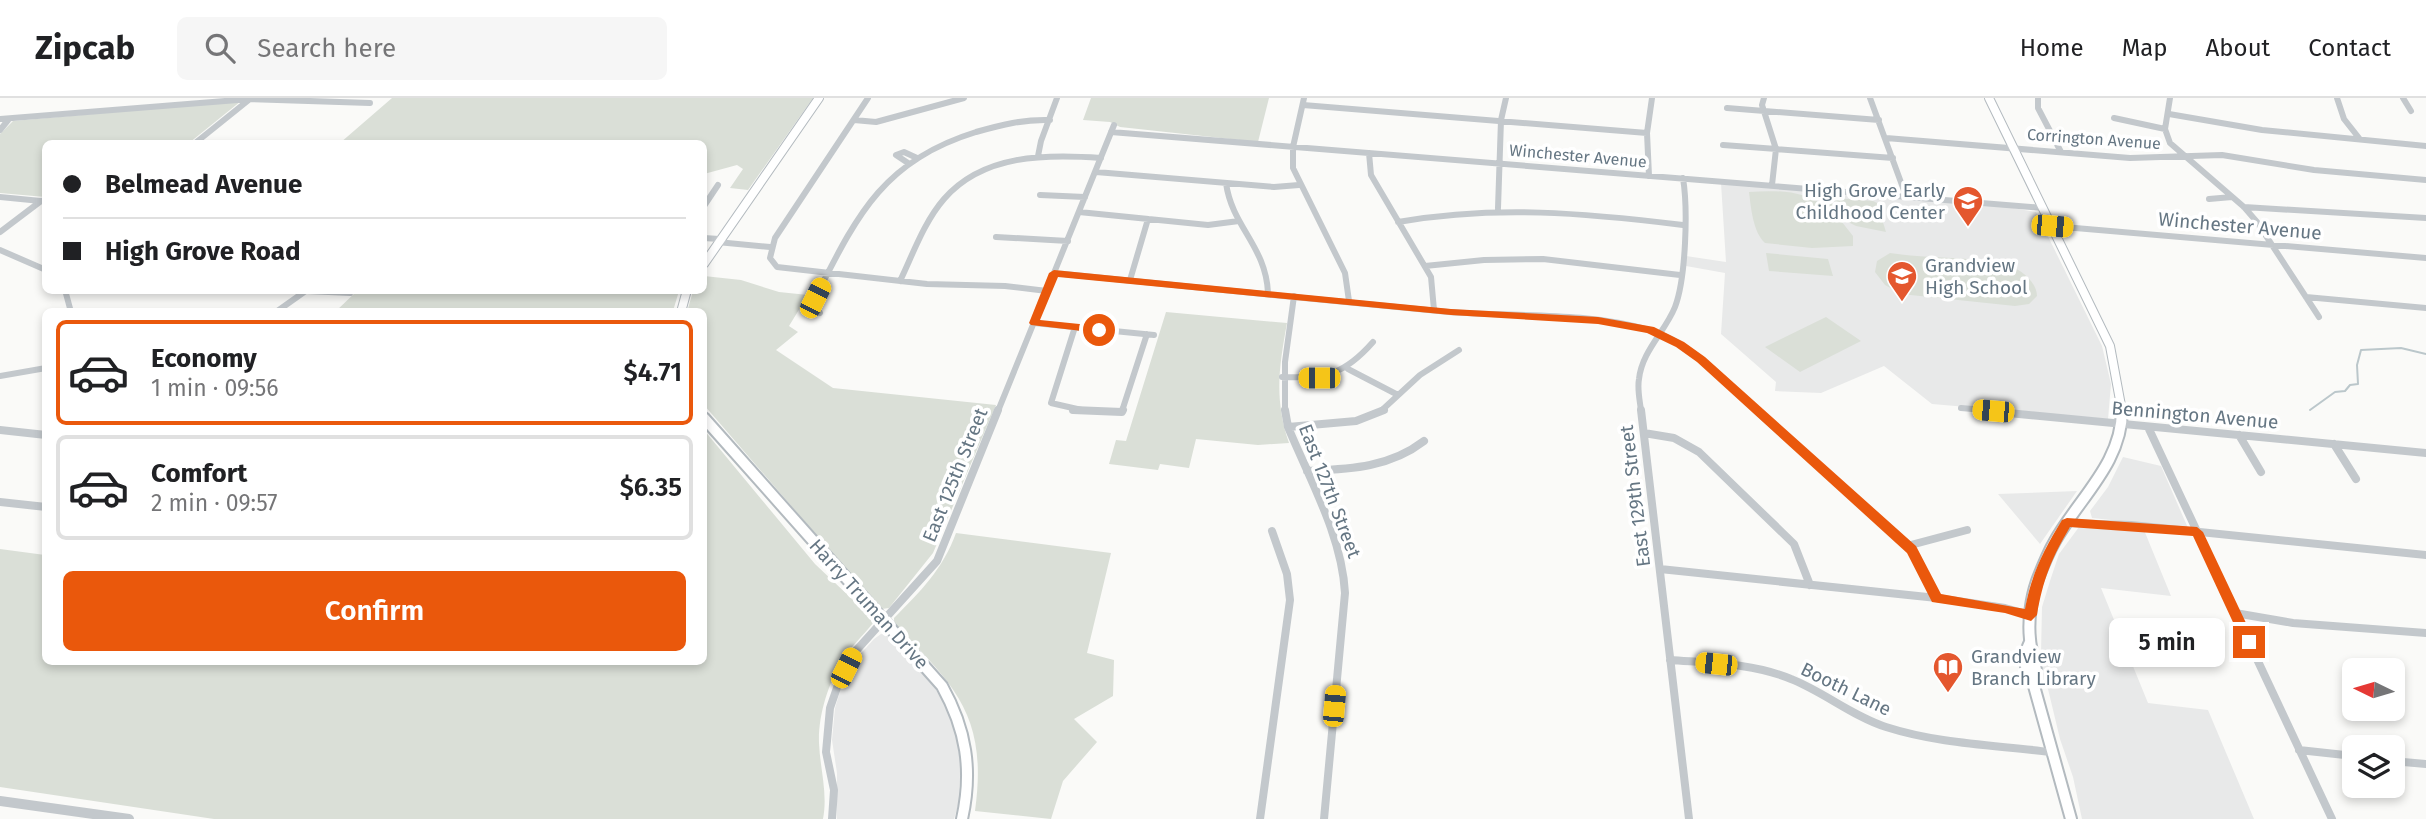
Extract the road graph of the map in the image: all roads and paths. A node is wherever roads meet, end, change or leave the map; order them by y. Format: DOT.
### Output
graph roads {
  1 [pos="176,98"];
  2 [pos="819,98"];
  3 [pos="868,98"];
  4 [pos="964,98"];
  5 [pos="1057,98"];
  6 [pos="1506,98"];
  7 [pos="1652,98"];
  8 [pos="1764,98"];
  9 [pos="1870,98"];
  10 [pos="1989,98"];
  11 [pos="2038,98"];
  12 [pos="2168,98"];
  13 [pos="2336,98"];
  14 [pos="2403,98"];
  15 [pos="250,99"];
  16 [pos="1303,102"];
  17 [pos="370,103"];
  18 [pos="170,104"];
  19 [pos="1727,108"];
  20 [pos="1764,111"];
  21 [pos="2411,111"];
  22 [pos="2169,114"];
  23 [pos="2115,118"];
  24 [pos="0,119"];
  25 [pos="9,119"];
  26 [pos="853,120"];
  27 [pos="1050,120"];
  28 [pos="1501,120"];
  29 [pos="1879,120"];
  30 [pos="1112,128"];
  31 [pos="2165,129"];
  32 [pos="0,130"];
  33 [pos="1647,133"];
  34 [pos="1886,138"];
  35 [pos="2359,138"];
  36 [pos="199,140"];
  37 [pos="1723,145"];
  38 [pos="2426,146"];
  39 [pos="1293,147"];
  40 [pos="2014,148"];
  41 [pos="1776,149"];
  42 [pos="2061,152"];
  43 [pos="1368,153"];
  44 [pos="1038,156"];
  45 [pos="2183,157"];
  46 [pos="917,158"];
  47 [pos="1101,158"];
  48 [pos="1893,158"];
  49 [pos="908,163"];
  50 [pos="1499,163"];
  51 [pos="1096,172"];
  52 [pos="1649,175"];
  53 [pos="1683,178"];
  54 [pos="2426,180"];
  55 [pos="1226,183"];
  56 [pos="719,185"];
  57 [pos="1299,185"];
  58 [pos="1772,185"];
  59 [pos="1040,195"];
  60 [pos="1906,196"];
  61 [pos="0,197"];
  62 [pos="1086,197"];
  63 [pos="2232,197"];
  64 [pos="2210,200"];
  65 [pos="42,201"];
  66 [pos="707,201"];
  67 [pos="42,202"];
  68 [pos="2244,206"];
  69 [pos="1498,208"];
  70 [pos="2043,208"];
  71 [pos="1079,212"];
  72 [pos="1148,219"];
  73 [pos="2426,219"];
  74 [pos="1239,221"];
  75 [pos="1398,222"];
  76 [pos="1683,225"];
  77 [pos="2052,226"];
  78 [pos="0,232"];
  79 [pos="996,237"];
  80 [pos="707,240"];
  81 [pos="1068,241"];
  82 [pos="717,242"];
  83 [pos="2272,245"];
  84 [pos="770,247"];
  85 [pos="0,250"];
  86 [pos="2426,258"];
  87 [pos="707,259"];
  88 [pos="1424,266"];
  89 [pos="42,268"];
  90 [pos="1054,273"];
  91 [pos="827,274"];
  92 [pos="1680,275"];
  93 [pos="900,281"];
  94 [pos="1130,281"];
  95 [pos="1047,291"];
  96 [pos="1268,293"];
  97 [pos="303,294"];
  98 [pos="1294,296"];
  99 [pos="2306,297"];
  100 [pos="1349,301"];
  101 [pos="2426,307"];
  102 [pos="282,308"];
  103 [pos="1434,310"];
  104 [pos="820,313"];
  105 [pos="2319,317"];
  106 [pos="1034,323"];
  107 [pos="1075,327"];
  108 [pos="1658,333"];
  109 [pos="1373,342"];
  110 [pos="1459,350"];
  111 [pos="1348,369"];
  112 [pos="42,370"];
  113 [pos="0,376"];
  114 [pos="1282,377"];
  115 [pos="1398,395"];
  116 [pos="1961,408"];
  117 [pos="707,421"];
  118 [pos="2122,423"];
  119 [pos="2148,426"];
  120 [pos="1288,427"];
  121 [pos="0,430"];
  122 [pos="1644,433"];
  123 [pos="42,435"];
  124 [pos="2239,435"];
  125 [pos="1424,441"];
  126 [pos="2333,444"];
  127 [pos="2426,453"];
  128 [pos="1307,471"];
  129 [pos="2261,472"];
  130 [pos="2356,479"];
  131 [pos="0,502"];
  132 [pos="42,507"];
  133 [pos="2067,523"];
  134 [pos="1968,530"];
  135 [pos="1272,531"];
  136 [pos="2197,532"];
  137 [pos="1908,546"];
  138 [pos="2426,555"];
  139 [pos="1660,569"];
  140 [pos="1810,585"];
  141 [pos="1937,598"];
  142 [pos="2235,612"];
  143 [pos="2031,615"];
  144 [pos="884,621"];
  145 [pos="2426,633"];
  146 [pos="1670,660"];
  147 [pos="2299,750"];
  148 [pos="2050,752"];
  149 [pos="2342,755"];
  150 [pos="2405,762"];
  151 [pos="2426,764"];
  152 [pos="0,801"];
  153 [pos="129,819"];
  154 [pos="832,819"];
  155 [pos="962,819"];
  156 [pos="1260,819"];
  157 [pos="1324,819"];
  158 [pos="1689,819"];
  159 [pos="2071,819"];
  160 [pos="2332,819"];
  1 -- 18 [label="street"];
  2 -- 82 [label="main road"];
  3 -- 26 [label="street"];
  4 -- 26 [label="street"];
  5 -- 27 [label="street"];
  6 -- 28 [label="street"];
  7 -- 33 [label="street"];
  8 -- 20 [label="street"];
  9 -- 29 [label="street"];
  10 -- 40 [label="main road"];
  11 -- 42 [label="street"];
  12 -- 22 [label="street"];
  13 -- 35 [label="street"];
  14 -- 21 [label="street"];
  15 -- 17 [label="street"];
  15 -- 18 [label="street"];
  15 -- 36 [label="street"];
  16 -- 28 [label="street"];
  16 -- 39 [label="street"];
  18 -- 25 [label="street"];
  19 -- 20 [label="street"];
  20 -- 29 [label="street"];
  20 -- 41 [label="street"];
  22 -- 31 [label="street"];
  22 -- 35 [label="street"];
  23 -- 31 [label="street"];
  24 -- 25 [label="street"];
  25 -- 32 [label="street"];
  26 -- 84 [label="street"];
  27 -- 44 [label="street"];
  27 -- 46 [label="street"];
  28 -- 33 [label="street"];
  28 -- 50 [label="street"];
  29 -- 34 [label="street"];
  30 -- 39 [label="street, Winchester Avenue"];
  30 -- 47 [label="street, East 125th Street"];
  31 -- 45 [label="street"];
  33 -- 52 [label="street"];
  34 -- 40 [label="street, Corrington Avenue"];
  34 -- 48 [label="street"];
  35 -- 38 [label="street"];
  37 -- 41 [label="street"];
  39 -- 43 [label="street, Winchester Avenue"];
  39 -- 57 [label="street"];
  40 -- 42 [label="street, Corrington Avenue"];
  40 -- 70 [label="main road"];
  41 -- 48 [label="street"];
  41 -- 58 [label="street"];
  42 -- 45 [label="street, Corrington Avenue"];
  43 -- 50 [label="street, Winchester Avenue"];
  43 -- 75 [label="street"];
  44 -- 47 [label="street"];
  44 -- 93 [label="street"];
  45 -- 54 [label="street, Corrington Avenue"];
  45 -- 63 [label="street"];
  46 -- 49 [label="street"];
  46 -- 49 [label="street"];
  47 -- 51 [label="street, East 125th Street"];
  48 -- 60 [label="street"];
  49 -- 91 [label="street"];
  50 -- 52 [label="street, Winchester Avenue"];
  50 -- 69 [label="street"];
  51 -- 55 [label="street"];
  51 -- 62 [label="street, East 125th Street"];
  52 -- 53 [label="street, Winchester Avenue"];
  53 -- 58 [label="street, Winchester Avenue"];
  53 -- 76 [label="street, East 129th Street"];
  55 -- 57 [label="street"];
  55 -- 74 [label="street"];
  56 -- 66 [label="street"];
  57 -- 100 [label="street"];
  58 -- 60 [label="street, Winchester Avenue"];
  59 -- 62 [label="street"];
  60 -- 70 [label="street, Winchester Avenue"];
  61 -- 65 [label="street"];
  62 -- 71 [label="street, East 125th Street"];
  63 -- 64 [label="street"];
  63 -- 68 [label="street"];
  67 -- 78 [label="street"];
  68 -- 73 [label="street"];
  68 -- 83 [label="street"];
  69 -- 75 [label="street"];
  69 -- 76 [label="street"];
  70 -- 77 [label="main road"];
  71 -- 72 [label="street"];
  71 -- 81 [label="street, East 125th Street"];
  72 -- 74 [label="street"];
  72 -- 94 [label="street"];
  74 -- 96 [label="street"];
  75 -- 88 [label="street"];
  76 -- 92 [label="street, East 129th Street"];
  77 -- 83 [label="street, Winchester Avenue"];
  77 -- 118 [label="main road"];
  79 -- 81 [label="street"];
  80 -- 82 [label="street"];
  81 -- 90 [label="street, East 125th Street"];
  82 -- 84 [label="street"];
  82 -- 87 [label="main road"];
  83 -- 86 [label="street, Winchester Avenue"];
  83 -- 99 [label="street"];
  84 -- 91 [label="street"];
  85 -- 89 [label="street"];
  88 -- 92 [label="street"];
  88 -- 103 [label="street"];
  90 -- 94 [label="street"];
  90 -- 95 [label="street, East 125th Street"];
  91 -- 93 [label="street"];
  91 -- 104 [label="street"];
  92 -- 108 [label="street, East 129th Street"];
  93 -- 95 [label="street"];
  94 -- 96 [label="street"];
  95 -- 106 [label="street, East 125th Street"];
  96 -- 98 [label="street"];
  97 -- 102 [label="street"];
  98 -- 100 [label="street"];
  98 -- 114 [label="street, East 127th Street"];
  99 -- 101 [label="street"];
  99 -- 105 [label="street"];
  100 -- 103 [label="street"];
  103 -- 108 [label="street"];
  106 -- 107 [label="street"];
  106 -- 144 [label="street, East 125th Street"];
  107 -- 107 [label="street"];
  108 -- 122 [label="street, East 129th Street"];
  108 -- 137 [label="street"];
  109 -- 111 [label="street"];
  110 -- 115 [label="street"];
  111 -- 114 [label="street"];
  111 -- 115 [label="street"];
  112 -- 113 [label="street"];
  114 -- 120 [label="street, East 127th Street"];
  115 -- 120 [label="street"];
  116 -- 118 [label="street, Bennington Avenue"];
  117 -- 144 [label="main road, Harry Truman Drive"];
  118 -- 119 [label="street, Bennington Avenue"];
  118 -- 133 [label="main road"];
  119 -- 124 [label="street, Bennington Avenue"];
  119 -- 136 [label="street"];
  120 -- 128 [label="street, East 127th Street"];
  121 -- 123 [label="street"];
  122 -- 139 [label="street, East 129th Street"];
  122 -- 140 [label="street"];
  124 -- 126 [label="street, Bennington Avenue"];
  124 -- 129 [label="street"];
  125 -- 128 [label="street"];
  126 -- 127 [label="street, Bennington Avenue"];
  126 -- 130 [label="street"];
  128 -- 157 [label="street, East 127th Street"];
  131 -- 132 [label="street"];
  133 -- 136 [label="street"];
  133 -- 143 [label="main road"];
  134 -- 137 [label="street"];
  135 -- 156 [label="street"];
  136 -- 138 [label="street"];
  136 -- 142 [label="street"];
  137 -- 141 [label="street"];
  139 -- 140 [label="street"];
  139 -- 146 [label="street, East 129th Street"];
  140 -- 141 [label="street"];
  141 -- 143 [label="street"];
  142 -- 145 [label="street"];
  142 -- 147 [label="street"];
  143 -- 148 [label="main road"];
  144 -- 154 [label="street, East 125th Street"];
  144 -- 155 [label="main road, Harry Truman Drive"];
  146 -- 148 [label="street, Booth Lane"];
  146 -- 158 [label="street, East 129th Street"];
  147 -- 149 [label="street"];
  147 -- 160 [label="street"];
  148 -- 159 [label="main road"];
  150 -- 151 [label="street"];
  152 -- 153 [label="street"];
}
